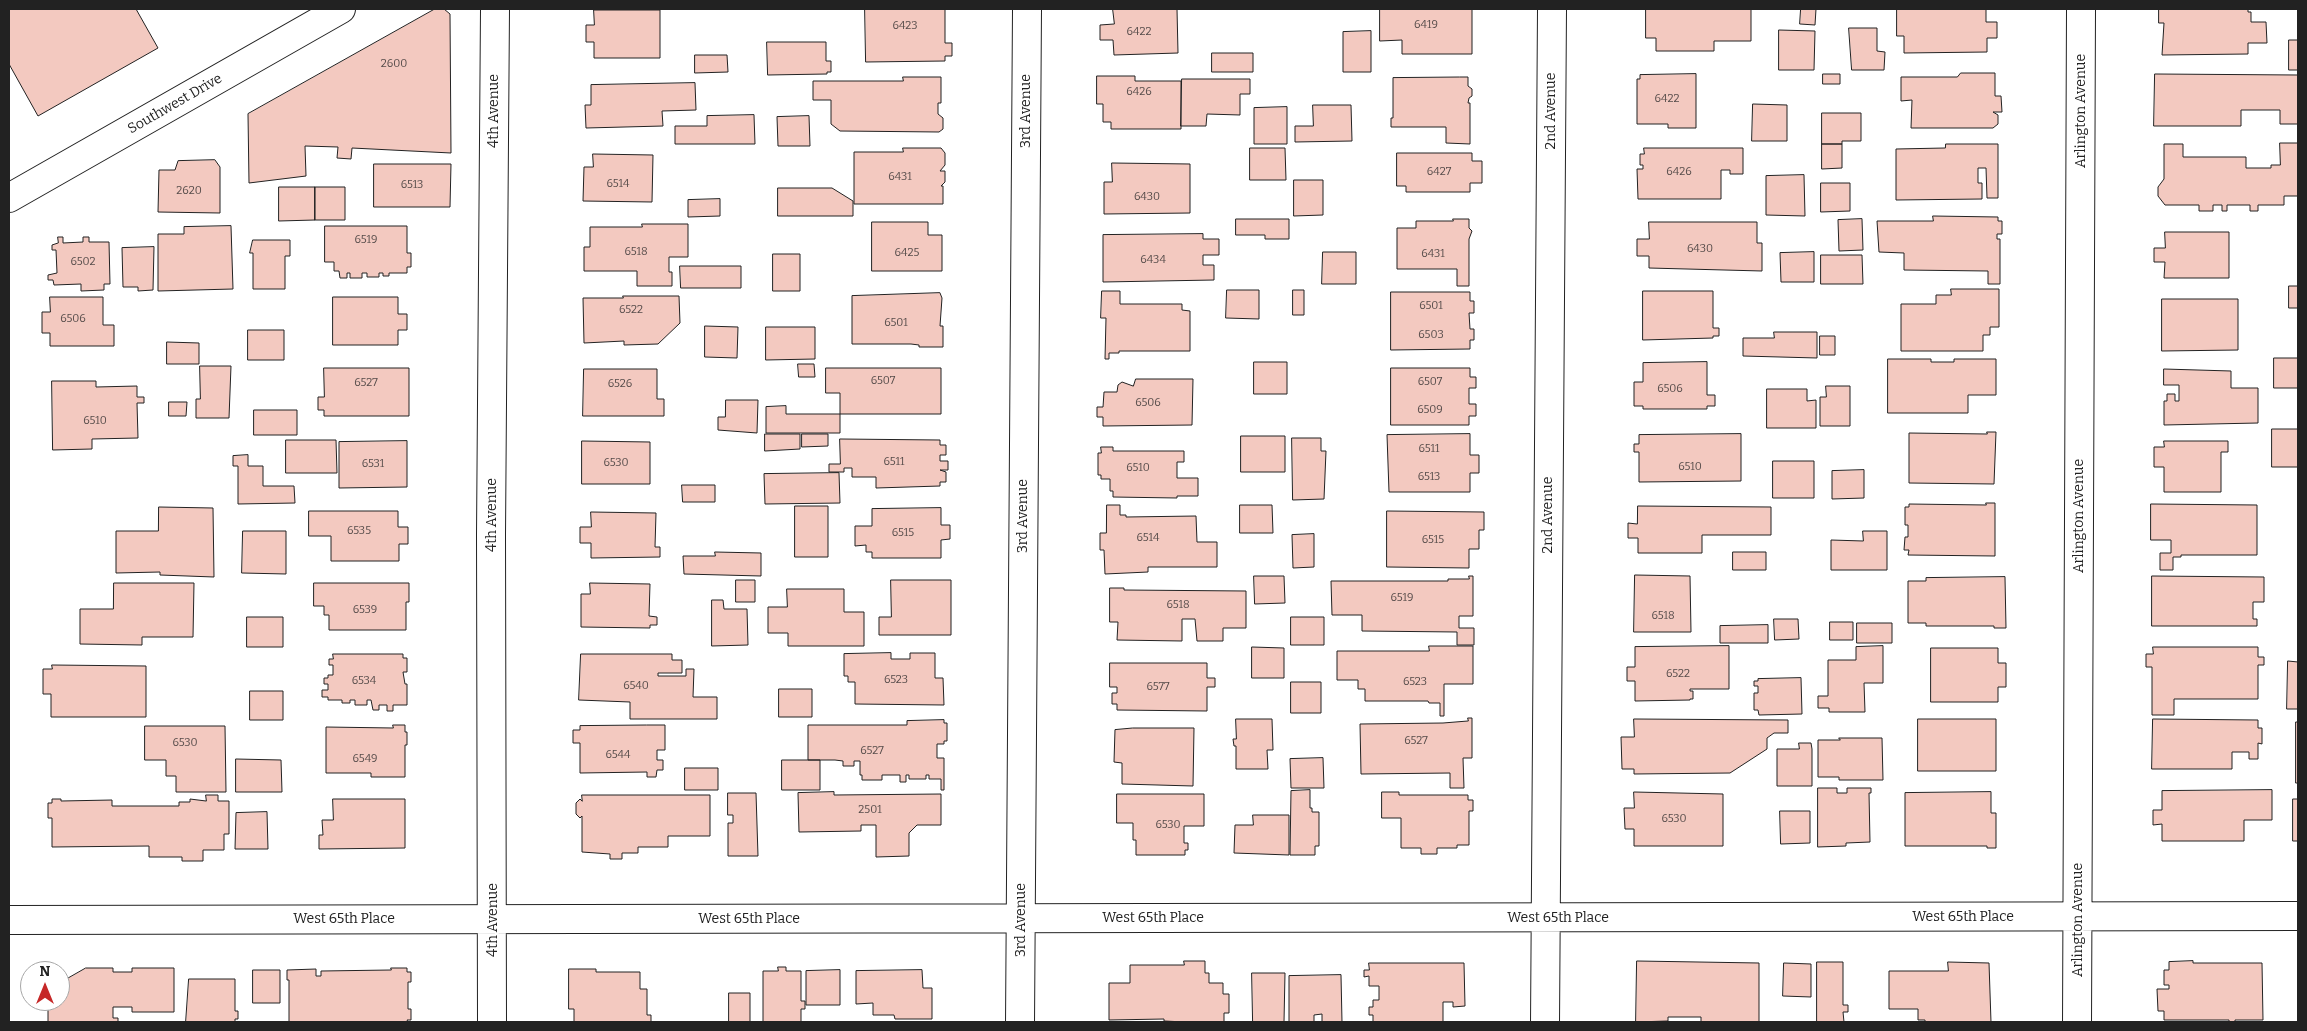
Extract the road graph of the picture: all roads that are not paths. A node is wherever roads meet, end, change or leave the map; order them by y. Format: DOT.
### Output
graph roads {
  1 [pos="341,9"];
  2 [pos="495,9"];
  3 [pos="1027,9"];
  4 [pos="1552,9"];
  5 [pos="2081,9"];
  6 [pos="9,198"];
  7 [pos="2078,916"];
  8 [pos="2298,916"];
  9 [pos="1021,918"];
  10 [pos="1546,918"];
  11 [pos="493,919"];
  12 [pos="9,920"];
  13 [pos="492,1022"];
  14 [pos="1020,1022"];
  15 [pos="1545,1022"];
  16 [pos="2077,1022"];
  1 -- 6 [label="street, Southwest Drive"];
  2 -- 11 [label="street, 4th Avenue"];
  3 -- 9 [label="street, 3rd Avenue"];
  4 -- 10 [label="street, 2nd Avenue"];
  5 -- 7 [label="street, Arlington Avenue"];
  7 -- 8 [label="street, West 65th Place"];
  7 -- 10 [label="street, West 65th Place"];
  7 -- 16 [label="street, Arlington Avenue"];
  9 -- 10 [label="street, West 65th Place"];
  9 -- 11 [label="street, West 65th Place"];
  9 -- 14 [label="street, 3rd Avenue"];
  10 -- 15 [label="street, 2nd Avenue"];
  11 -- 12 [label="street, West 65th Place"];
  11 -- 13 [label="street, 4th Avenue"];
}
